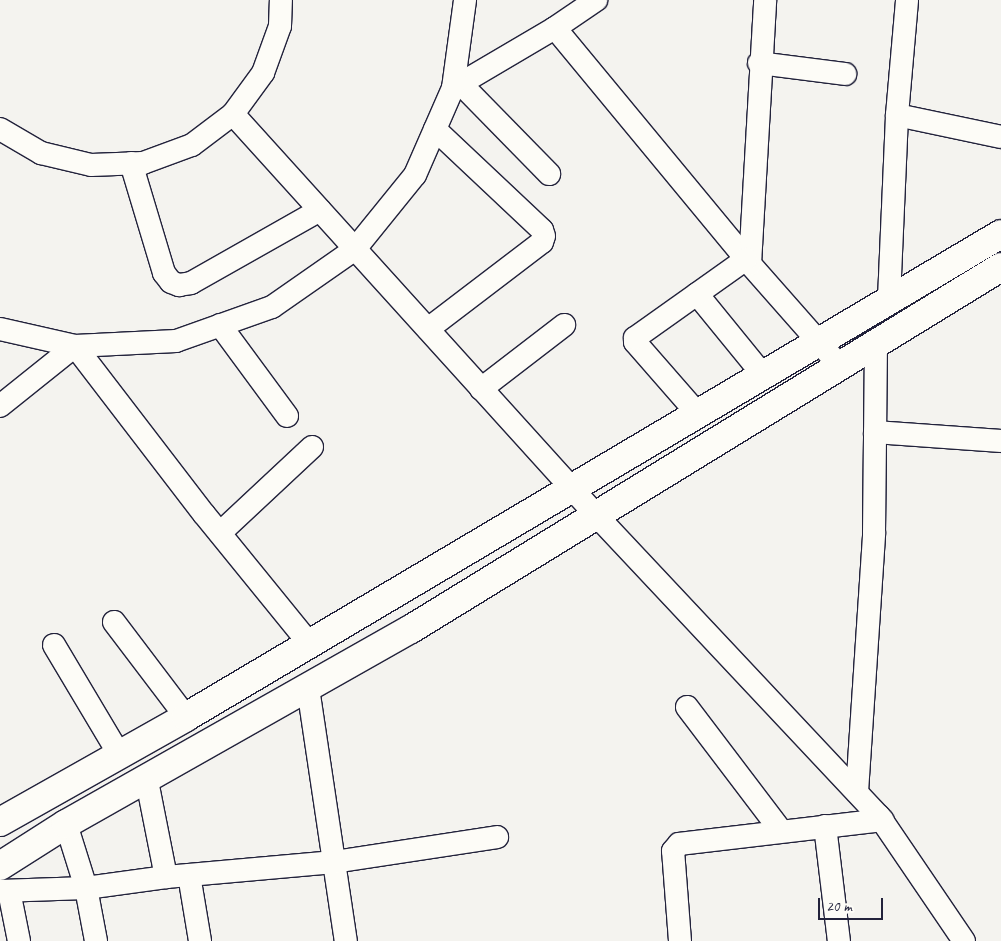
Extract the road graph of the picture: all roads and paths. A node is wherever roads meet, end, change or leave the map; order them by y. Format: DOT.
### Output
graph roads {
  1 [pos="281,0"];
  2 [pos="465,0"];
  3 [pos="596,0"];
  4 [pos="764,0"];
  5 [pos="907,0"];
  6 [pos="555,28"];
  7 [pos="759,63"];
  8 [pos="845,74"];
  9 [pos="457,86"];
  10 [pos="233,114"];
  11 [pos="897,115"];
  12 [pos="0,128"];
  13 [pos="435,129"];
  14 [pos="1001,137"];
  15 [pos="131,163"];
  16 [pos="549,174"];
  17 [pos="320,210"];
  18 [pos="1001,234"];
  19 [pos="355,249"];
  20 [pos="748,261"];
  21 [pos="1001,267"];
  22 [pos="696,294"];
  23 [pos="889,299"];
  24 [pos="220,325"];
  25 [pos="564,325"];
  26 [pos="0,328"];
  27 [pos="428,329"];
  28 [pos="818,341"];
  29 [pos="876,343"];
  30 [pos="75,346"];
  31 [pos="839,365"];
  32 [pos="763,375"];
  33 [pos="482,389"];
  34 [pos="0,406"];
  35 [pos="698,413"];
  36 [pos="288,416"];
  37 [pos="875,432"];
  38 [pos="1001,441"];
  39 [pos="312,446"];
  40 [pos="571,488"];
  41 [pos="596,515"];
  42 [pos="220,533"];
  43 [pos="114,622"];
  44 [pos="54,645"];
  45 [pos="300,647"];
  46 [pos="313,686"];
  47 [pos="687,707"];
  48 [pos="186,717"];
  49 [pos="120,754"];
  50 [pos="147,781"];
  51 [pos="857,792"];
  52 [pos="882,820"];
  53 [pos="0,822"];
  54 [pos="66,824"];
  55 [pos="825,826"];
  56 [pos="781,832"];
  57 [pos="497,837"];
  58 [pos="334,862"];
  59 [pos="189,876"];
  60 [pos="166,877"];
  61 [pos="3,883"];
  62 [pos="86,888"];
  63 [pos="19,941"];
  64 [pos="96,941"];
  65 [pos="200,941"];
  66 [pos="346,941"];
  67 [pos="680,941"];
  68 [pos="839,941"];
  69 [pos="964,941"];
  1 -- 10 [label="street"];
  2 -- 9 [label="street"];
  3 -- 6 [label="street"];
  4 -- 7 [label="street"];
  5 -- 11 [label="street"];
  6 -- 9 [label="street"];
  6 -- 20 [label="street"];
  7 -- 8 [label="street"];
  7 -- 20 [label="street"];
  9 -- 13 [label="street"];
  9 -- 16 [label="street"];
  10 -- 15 [label="street"];
  10 -- 17 [label="street"];
  11 -- 14 [label="street"];
  11 -- 23 [label="street"];
  12 -- 15 [label="street"];
  13 -- 19 [label="street"];
  13 -- 27 [label="street"];
  15 -- 17 [label="street"];
  17 -- 19 [label="street"];
  18 -- 23 [label="street"];
  19 -- 24 [label="street"];
  19 -- 27 [label="street"];
  20 -- 22 [label="street"];
  20 -- 28 [label="street"];
  21 -- 29 [label="street"];
  22 -- 32 [label="street"];
  22 -- 35 [label="street"];
  23 -- 28 [label="street"];
  24 -- 30 [label="street"];
  24 -- 36 [label="street"];
  25 -- 33 [label="street"];
  26 -- 30 [label="street"];
  27 -- 33 [label="street"];
  28 -- 31 [label="street"];
  28 -- 32 [label="street"];
  29 -- 31 [label="street"];
  29 -- 37 [label="street"];
  30 -- 34 [label="street"];
  30 -- 42 [label="street"];
  31 -- 41 [label="street"];
  32 -- 35 [label="street"];
  33 -- 40 [label="street"];
  35 -- 40 [label="street"];
  37 -- 38 [label="street"];
  37 -- 51 [label="street"];
  39 -- 42 [label="street"];
  40 -- 41 [label="street"];
  40 -- 45 [label="street"];
  41 -- 46 [label="street"];
  41 -- 51 [label="street"];
  42 -- 45 [label="street"];
  43 -- 48 [label="street"];
  44 -- 49 [label="street"];
  45 -- 46 [label="street"];
  45 -- 48 [label="street"];
  46 -- 50 [label="street"];
  46 -- 58 [label="street"];
  47 -- 56 [label="street"];
  48 -- 49 [label="street"];
  49 -- 53 [label="street"];
  50 -- 54 [label="street"];
  50 -- 60 [label="street"];
  51 -- 52 [label="street"];
  52 -- 55 [label="street"];
  52 -- 69 [label="street"];
  54 -- 61 [label="street"];
  54 -- 62 [label="street"];
  55 -- 56 [label="street"];
  55 -- 68 [label="street"];
  56 -- 67 [label="street"];
  57 -- 58 [label="street"];
  58 -- 59 [label="street"];
  58 -- 66 [label="street"];
  59 -- 60 [label="street"];
  59 -- 65 [label="street"];
  60 -- 62 [label="street"];
  61 -- 62 [label="street"];
  61 -- 63 [label="street"];
  62 -- 64 [label="street"];
}
